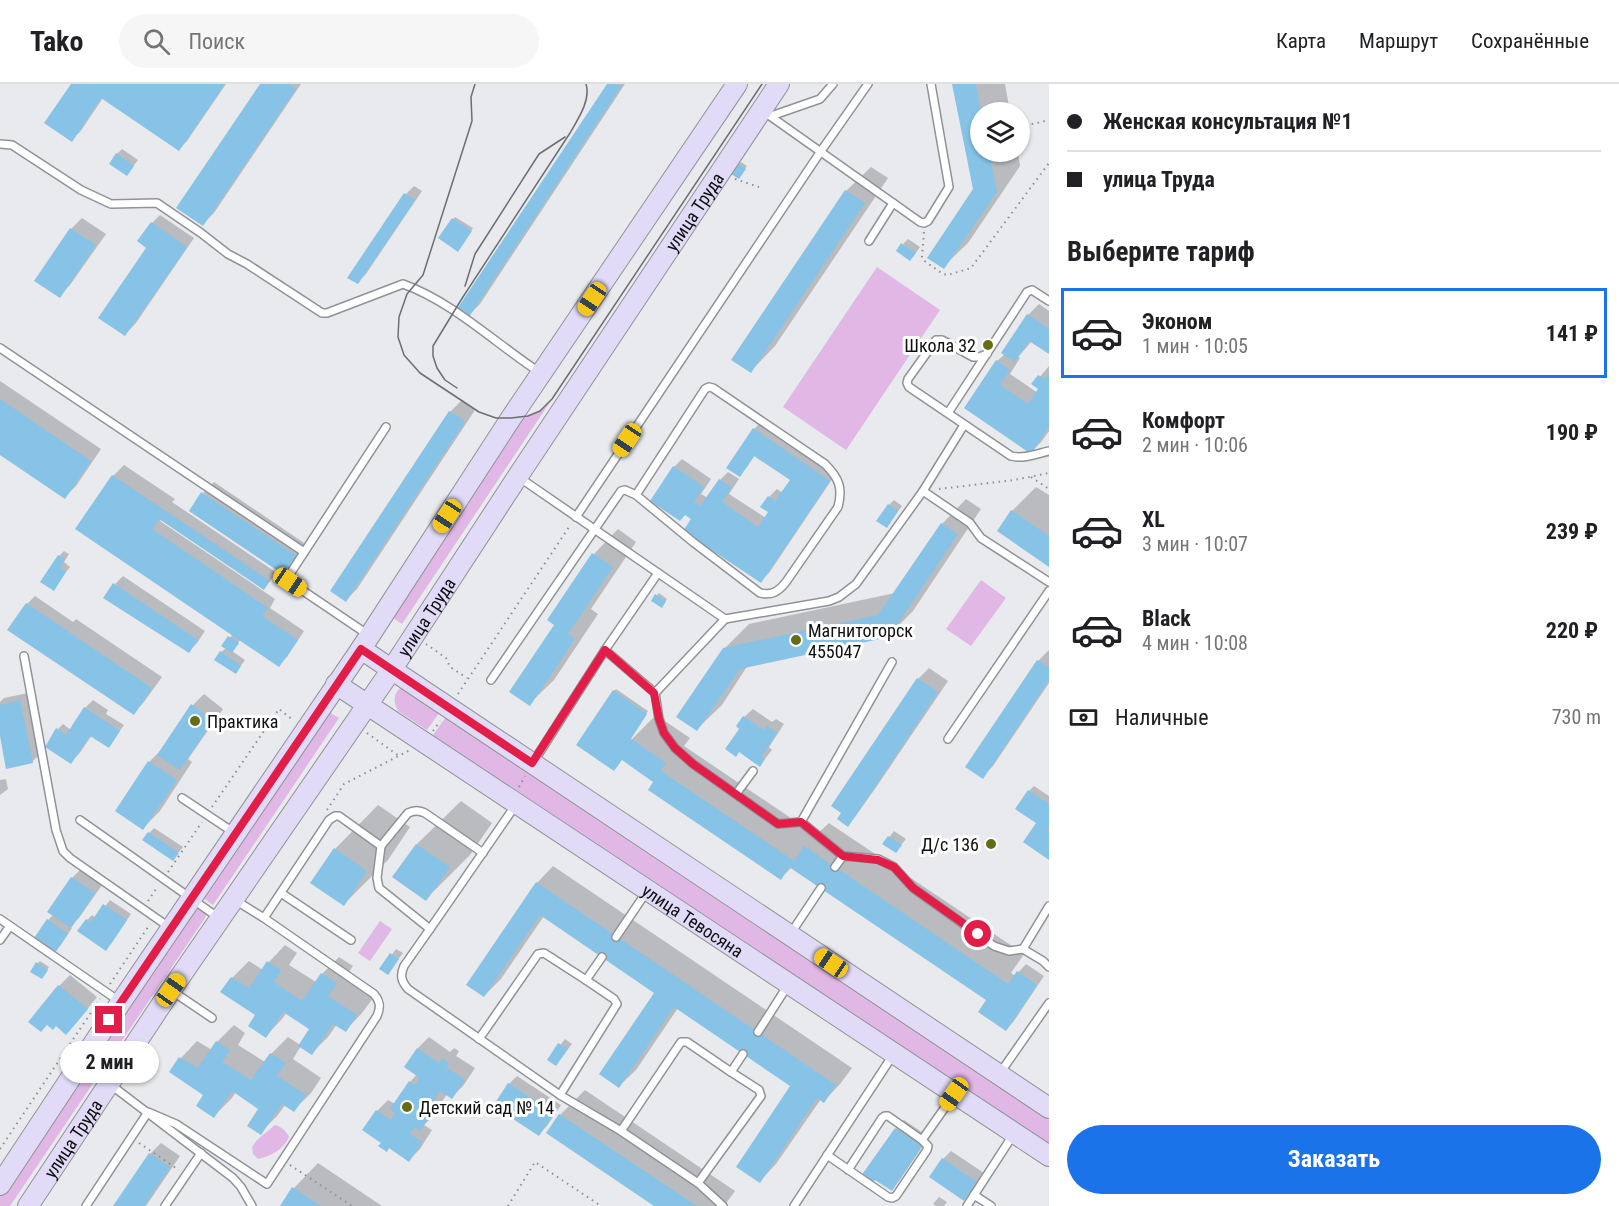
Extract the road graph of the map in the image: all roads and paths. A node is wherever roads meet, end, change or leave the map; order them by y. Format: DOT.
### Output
graph roads {
  1 [pos="737,84"];
  2 [pos="779,84"];
  3 [pos="833,84"];
  4 [pos="868,84"];
  5 [pos="931,84"];
  6 [pos="767,113"];
  7 [pos="1049,120"];
  8 [pos="1030,125"];
  9 [pos="0,144"];
  10 [pos="821,151"];
  11 [pos="1049,163"];
  12 [pos="893,203"];
  13 [pos="924,223"];
  14 [pos="869,241"];
  15 [pos="1049,301"];
  16 [pos="0,348"];
  17 [pos="987,354"];
  18 [pos="542,373"];
  19 [pos="948,413"];
  20 [pos="964,424"];
  21 [pos="386,427"];
  22 [pos="1049,451"];
  23 [pos="1049,473"];
  24 [pos="518,476"];
  25 [pos="1031,477"];
  26 [pos="1049,489"];
  27 [pos="923,492"];
  28 [pos="636,495"];
  29 [pos="576,517"];
  30 [pos="594,530"];
  31 [pos="304,552"];
  32 [pos="658,573"];
  33 [pos="1049,582"];
  34 [pos="1049,591"];
  35 [pos="725,619"];
  36 [pos="414,636"];
  37 [pos="365,642"];
  38 [pos="605,650"];
  39 [pos="24,656"];
  40 [pos="892,662"];
  41 [pos="392,669"];
  42 [pos="468,679"];
  43 [pos="491,680"];
  44 [pos="336,684"];
  45 [pos="654,693"];
  46 [pos="457,695"];
  47 [pos="367,705"];
  48 [pos="293,720"];
  49 [pos="360,728"];
  50 [pos="948,739"];
  51 [pos="399,756"];
  52 [pos="532,763"];
  53 [pos="753,771"];
  54 [pos="736,794"];
  55 [pos="182,798"];
  56 [pos="514,802"];
  57 [pos="207,814"];
  58 [pos="80,820"];
  59 [pos="801,822"];
  60 [pos="236,833"];
  61 [pos="381,846"];
  62 [pos="483,853"];
  63 [pos="843,856"];
  64 [pos="835,867"];
  65 [pos="164,879"];
  66 [pos="821,888"];
  67 [pos="648,891"];
  68 [pos="280,893"];
  69 [pos="192,898"];
  70 [pos="234,899"];
  71 [pos="1049,906"];
  72 [pos="143,909"];
  73 [pos="264,918"];
  74 [pos="0,919"];
  75 [pos="221,919"];
  76 [pos="163,923"];
  77 [pos="10,926"];
  78 [pos="430,929"];
  79 [pos="789,935"];
  80 [pos="616,936"];
  81 [pos="0,940"];
  82 [pos="351,940"];
  83 [pos="1023,949"];
  84 [pos="602,957"];
  85 [pos="1049,967"];
  86 [pos="586,980"];
  87 [pos="788,985"];
  88 [pos="171,990"];
  89 [pos="113,997"];
  90 [pos="1049,1003"];
  91 [pos="212,1018"];
  92 [pos="758,1032"];
  93 [pos="479,1039"];
  94 [pos="894,1053"];
  95 [pos="743,1054"];
  96 [pos="731,1072"];
  97 [pos="999,1075"];
  98 [pos="109,1084"];
  99 [pos="954,1094"];
  100 [pos="560,1095"];
  101 [pos="1049,1108"];
  102 [pos="147,1112"];
  103 [pos="621,1131"];
  104 [pos="1014,1133"];
  105 [pos="130,1138"];
  106 [pos="922,1140"];
  107 [pos="0,1149"];
  108 [pos="201,1153"];
  109 [pos="827,1155"];
  110 [pos="1049,1156"];
  111 [pos="283,1160"];
  112 [pos="848,1170"];
  113 [pos="186,1175"];
  114 [pos="698,1183"];
  115 [pos="0,1185"];
  116 [pos="974,1195"];
  117 [pos="28,1206"];
  118 [pos="86,1206"];
  119 [pos="165,1206"];
  120 [pos="252,1206"];
  121 [pos="352,1206"];
  122 [pos="508,1206"];
  123 [pos="601,1206"];
  124 [pos="723,1206"];
  125 [pos="794,1206"];
  126 [pos="967,1206"];
  127 [pos="991,1206"];
  1 -- 18 [label="main road, улица Труда"];
  2 -- 6 [label="main road, улица Труда"];
  3 -- 6 [label="lane"];
  4 -- 10 [label="lane"];
  5 -- 13 [label="lane"];
  6 -- 10 [label="lane"];
  6 -- 24 [label="main road, улица Труда"];
  7 -- 8 [label="path"];
  9 -- 18 [label="lane"];
  10 -- 12 [label="lane"];
  10 -- 29 [label="lane"];
  11 -- 13 [label="path"];
  12 -- 13 [label="lane"];
  12 -- 14 [label="lane"];
  15 -- 17 [label="lane"];
  16 -- 31 [label="lane"];
  17 -- 19 [label="lane"];
  17 -- 19 [label="lane"];
  18 -- 37 [label="main road, улица Труда"];
  19 -- 20 [label="lane"];
  20 -- 22 [label="lane"];
  20 -- 27 [label="lane"];
  21 -- 31 [label="lane"];
  23 -- 25 [label="path"];
  24 -- 29 [label="lane"];
  24 -- 36 [label="main road, улица Труда"];
  25 -- 26 [label="path"];
  25 -- 27 [label="path"];
  27 -- 33 [label="lane"];
  27 -- 35 [label="lane"];
  28 -- 28 [label="lane"];
  28 -- 30 [label="lane"];
  29 -- 30 [label="lane"];
  29 -- 42 [label="path"];
  30 -- 32 [label="lane"];
  30 -- 43 [label="lane"];
  31 -- 37 [label="lane"];
  32 -- 35 [label="lane"];
  32 -- 38 [label="lane"];
  34 -- 50 [label="lane"];
  35 -- 45 [label="lane"];
  36 -- 41 [label="main road, улица Труда"];
  36 -- 42 [label="path"];
  37 -- 41 [label="main road"];
  37 -- 44 [label="main road, улица Труда"];
  38 -- 45 [label="lane"];
  38 -- 52 [label="lane"];
  39 -- 72 [label="lane"];
  40 -- 59 [label="lane"];
  41 -- 47 [label="main road, улица Труда"];
  41 -- 52 [label="main road"];
  42 -- 46 [label="path"];
  44 -- 47 [label="main road, улица Тевосяна"];
  44 -- 60 [label="main road, улица Труда"];
  45 -- 54 [label="lane"];
  47 -- 56 [label="main road, улица Тевосяна"];
  47 -- 70 [label="main road, улица Труда"];
  48 -- 57 [label="path"];
  49 -- 51 [label="path"];
  52 -- 56 [label="path"];
  52 -- 79 [label="main road"];
  53 -- 54 [label="lane"];
  54 -- 59 [label="lane"];
  55 -- 57 [label="lane"];
  56 -- 62 [label="lane"];
  56 -- 67 [label="main road, улица Тевосяна"];
  57 -- 60 [label="lane"];
  57 -- 65 [label="path"];
  58 -- 65 [label="lane"];
  59 -- 63 [label="lane"];
  60 -- 69 [label="main road, улица Труда"];
  61 -- 62 [label="lane"];
  61 -- 68 [label="lane"];
  61 -- 78 [label="lane"];
  62 -- 78 [label="lane"];
  63 -- 64 [label="lane"];
  63 -- 83 [label="lane"];
  65 -- 69 [label="lane"];
  65 -- 72 [label="path"];
  66 -- 79 [label="lane"];
  67 -- 80 [label="lane"];
  67 -- 87 [label="main road, улица Тевосяна"];
  68 -- 73 [label="lane"];
  68 -- 82 [label="lane"];
  69 -- 75 [label="lane"];
  69 -- 76 [label="main road, улица Труда"];
  70 -- 73 [label="lane"];
  70 -- 75 [label="main road, улица Труда"];
  71 -- 83 [label="lane"];
  72 -- 76 [label="lane"];
  73 -- 111 [label="lane"];
  74 -- 77 [label="lane"];
  75 -- 88 [label="main road, улица Труда"];
  76 -- 89 [label="main road, улица Труда"];
  76 -- 89 [label="path"];
  77 -- 81 [label="lane"];
  77 -- 89 [label="lane"];
  78 -- 93 [label="lane"];
  79 -- 97 [label="main road"];
  83 -- 85 [label="lane"];
  84 -- 86 [label="lane"];
  86 -- 93 [label="lane"];
  86 -- 100 [label="lane"];
  87 -- 92 [label="lane"];
  87 -- 94 [label="main road, улица Тевосяна"];
  88 -- 91 [label="lane"];
  88 -- 98 [label="main road, улица Труда"];
  89 -- 107 [label="path"];
  89 -- 115 [label="main road, улица Труда"];
  90 -- 97 [label="lane"];
  93 -- 100 [label="lane"];
  94 -- 99 [label="main road, улица Тевосяна"];
  94 -- 109 [label="lane"];
  95 -- 96 [label="lane"];
  96 -- 103 [label="lane"];
  96 -- 114 [label="lane"];
  97 -- 101 [label="main road"];
  98 -- 102 [label="lane"];
  98 -- 117 [label="main road, улица Труда"];
  99 -- 104 [label="main road, улица Тевосяна"];
  99 -- 106 [label="lane"];
  100 -- 103 [label="lane"];
  102 -- 105 [label="lane"];
  102 -- 108 [label="lane"];
  102 -- 111 [label="lane"];
  103 -- 114 [label="lane"];
  104 -- 110 [label="main road, улица Тевосяна"];
  104 -- 116 [label="lane"];
  105 -- 113 [label="path"];
  105 -- 118 [label="lane"];
  106 -- 112 [label="lane"];
  106 -- 112 [label="lane"];
  108 -- 113 [label="lane"];
  108 -- 120 [label="lane"];
  109 -- 112 [label="lane"];
  109 -- 125 [label="lane"];
  111 -- 121 [label="path"];
  113 -- 119 [label="lane"];
  114 -- 124 [label="lane"];
  116 -- 126 [label="lane"];
  116 -- 127 [label="lane"];
  122 -- 123 [label="path"];
}
